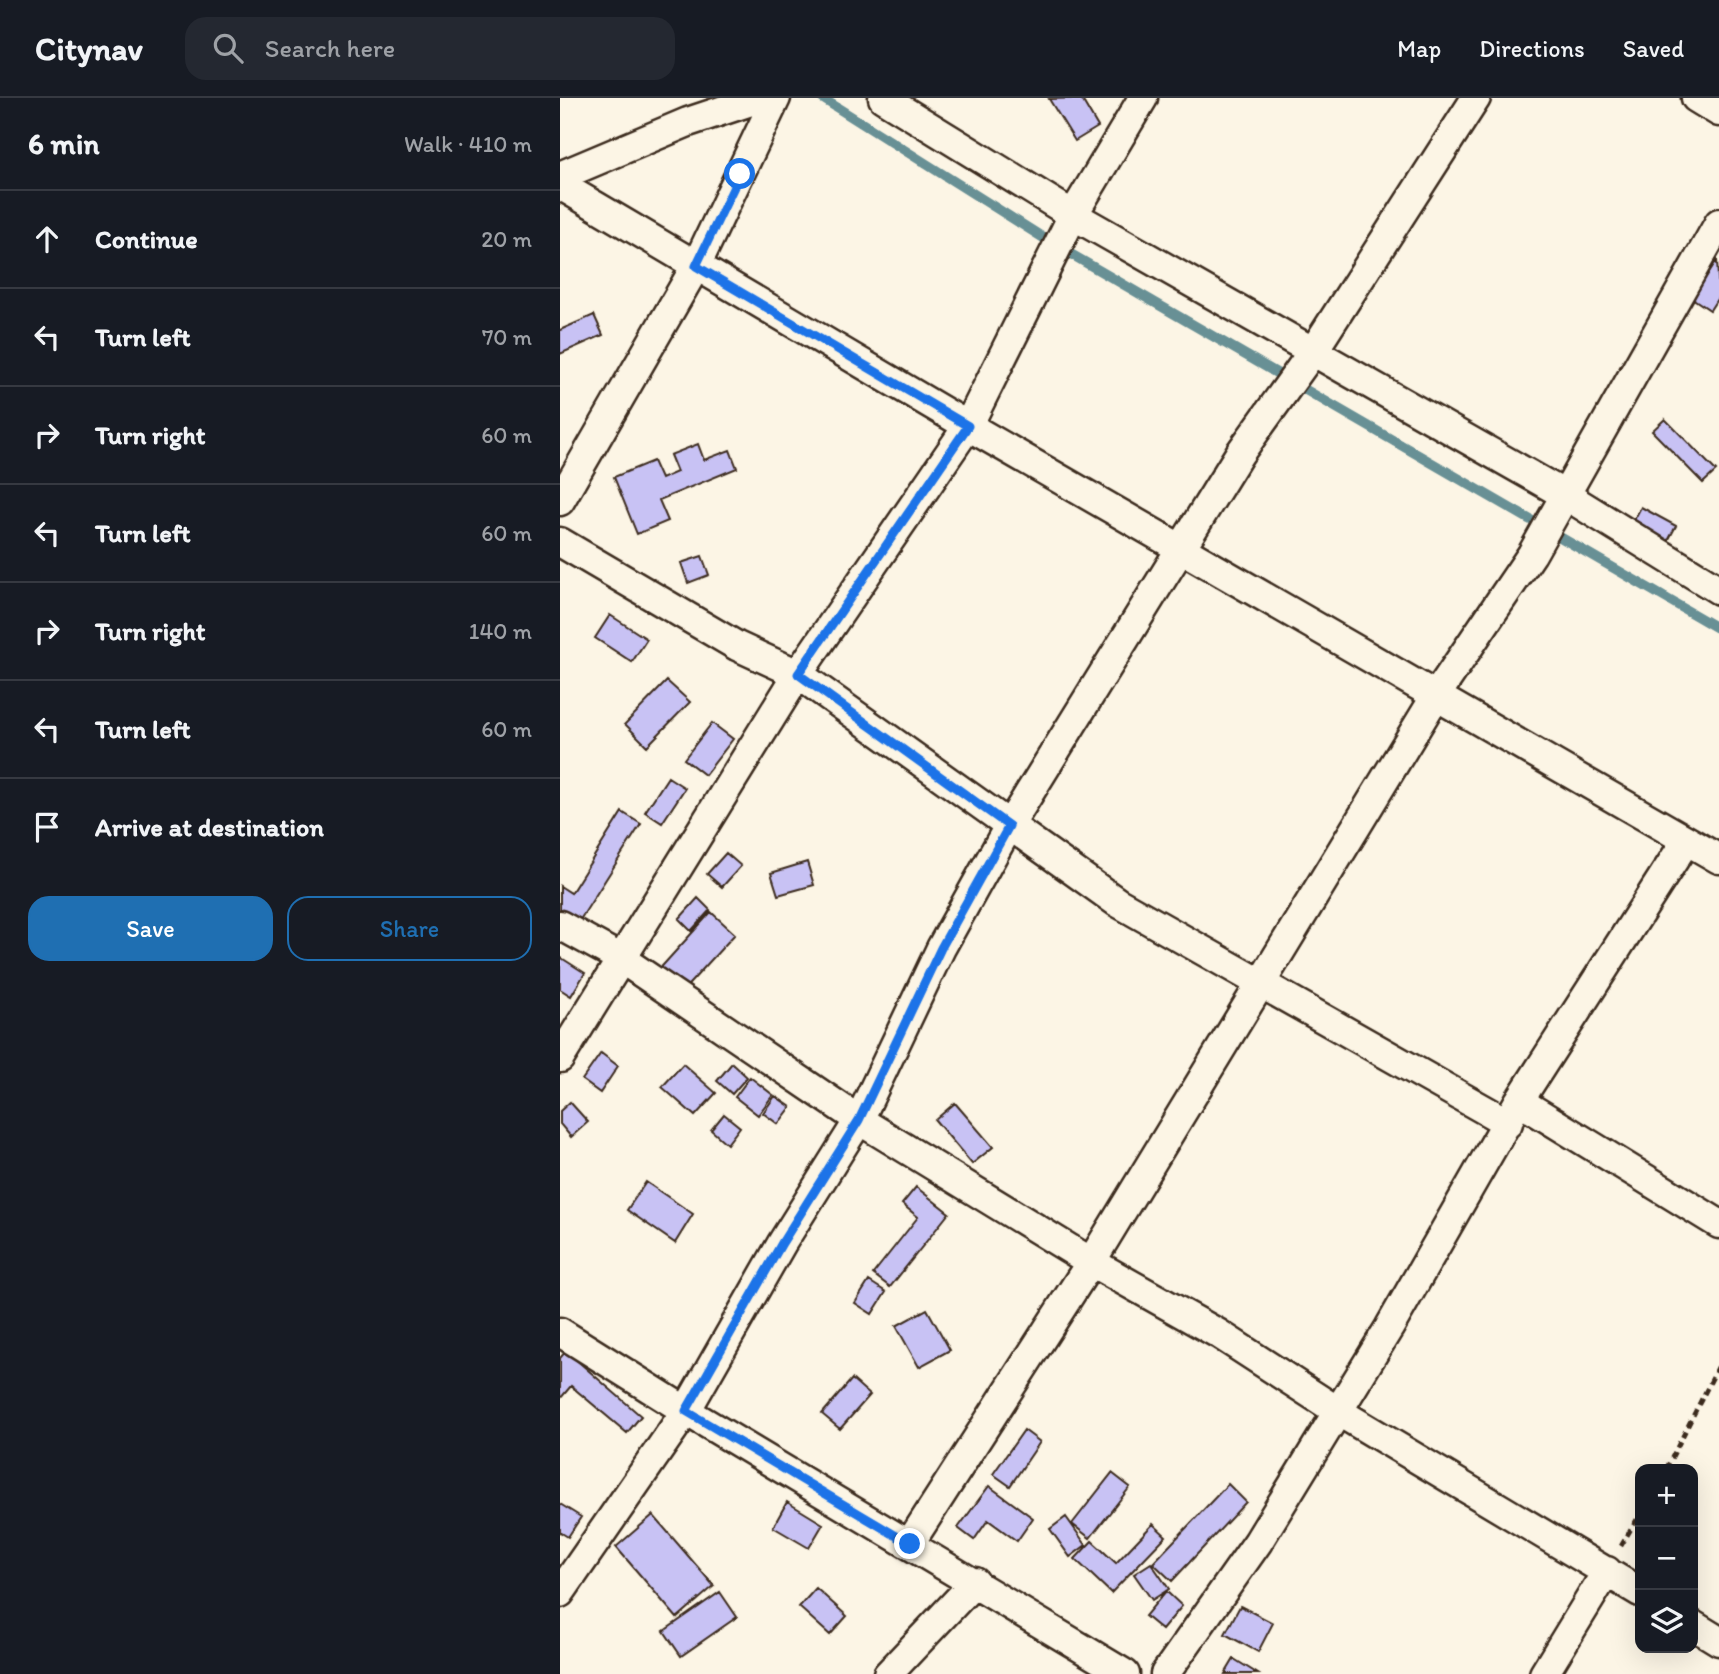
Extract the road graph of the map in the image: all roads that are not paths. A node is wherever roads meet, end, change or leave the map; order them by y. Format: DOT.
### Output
graph roads {
  1 [pos="760,98"];
  2 [pos="776,98"];
  3 [pos="883,98"];
  4 [pos="1143,98"];
  5 [pos="1476,98"];
  6 [pos="1696,98"];
  7 [pos="1719,112"];
  8 [pos="560,176"];
  9 [pos="560,185"];
  10 [pos="1073,215"];
  11 [pos="1719,223"];
  12 [pos="696,266"];
  13 [pos="1314,350"];
  14 [pos="968,426"];
  15 [pos="1567,496"];
  16 [pos="560,501"];
  17 [pos="560,541"];
  18 [pos="1180,548"];
  19 [pos="1719,590"];
  20 [pos="798,674"];
  21 [pos="1437,694"];
  22 [pos="1009,826"];
  23 [pos="1686,841"];
  24 [pos="1719,859"];
  25 [pos="560,925"];
  26 [pos="620,958"];
  27 [pos="1261,984"];
  28 [pos="560,1058"];
  29 [pos="1514,1112"];
  30 [pos="859,1120"];
  31 [pos="1719,1224"];
  32 [pos="1091,1262"];
  33 [pos="560,1332"];
  34 [pos="686,1411"];
  35 [pos="1339,1412"];
  36 [pos="910,1544"];
  37 [pos="1607,1571"];
  38 [pos="975,1582"];
  39 [pos="1637,1590"];
  40 [pos="560,1593"];
  41 [pos="1698,1628"];
  42 [pos="1719,1642"];
  43 [pos="888,1674"];
  44 [pos="1125,1674"];
  45 [pos="1165,1674"];
  46 [pos="1544,1674"];
  1 -- 8 [label="street"];
  2 -- 12 [label="street"];
  3 -- 10 [label="street"];
  4 -- 10 [label="street"];
  5 -- 13 [label="street"];
  6 -- 7 [label="street"];
  9 -- 12 [label="street"];
  10 -- 13 [label="street"];
  10 -- 14 [label="street"];
  11 -- 15 [label="street"];
  12 -- 14 [label="street"];
  12 -- 16 [label="street"];
  13 -- 15 [label="street"];
  13 -- 18 [label="street"];
  14 -- 18 [label="street"];
  14 -- 20 [label="street"];
  15 -- 19 [label="street"];
  15 -- 21 [label="street"];
  17 -- 20 [label="street"];
  18 -- 21 [label="street"];
  18 -- 22 [label="street"];
  20 -- 22 [label="street"];
  20 -- 26 [label="street"];
  21 -- 23 [label="street"];
  21 -- 27 [label="street"];
  22 -- 27 [label="street"];
  22 -- 30 [label="street"];
  23 -- 24 [label="street"];
  23 -- 29 [label="street"];
  25 -- 26 [label="street"];
  26 -- 28 [label="street"];
  26 -- 30 [label="street"];
  27 -- 29 [label="street"];
  27 -- 32 [label="street"];
  29 -- 31 [label="street"];
  29 -- 35 [label="street"];
  30 -- 32 [label="street"];
  30 -- 34 [label="street"];
  32 -- 35 [label="street"];
  32 -- 36 [label="street"];
  33 -- 34 [label="street"];
  34 -- 36 [label="street"];
  34 -- 40 [label="street"];
  35 -- 37 [label="street"];
  35 -- 45 [label="street"];
  36 -- 38 [label="street"];
  37 -- 39 [label="street"];
  37 -- 46 [label="street"];
  38 -- 43 [label="street"];
  38 -- 44 [label="street"];
  41 -- 42 [label="street"];
}
